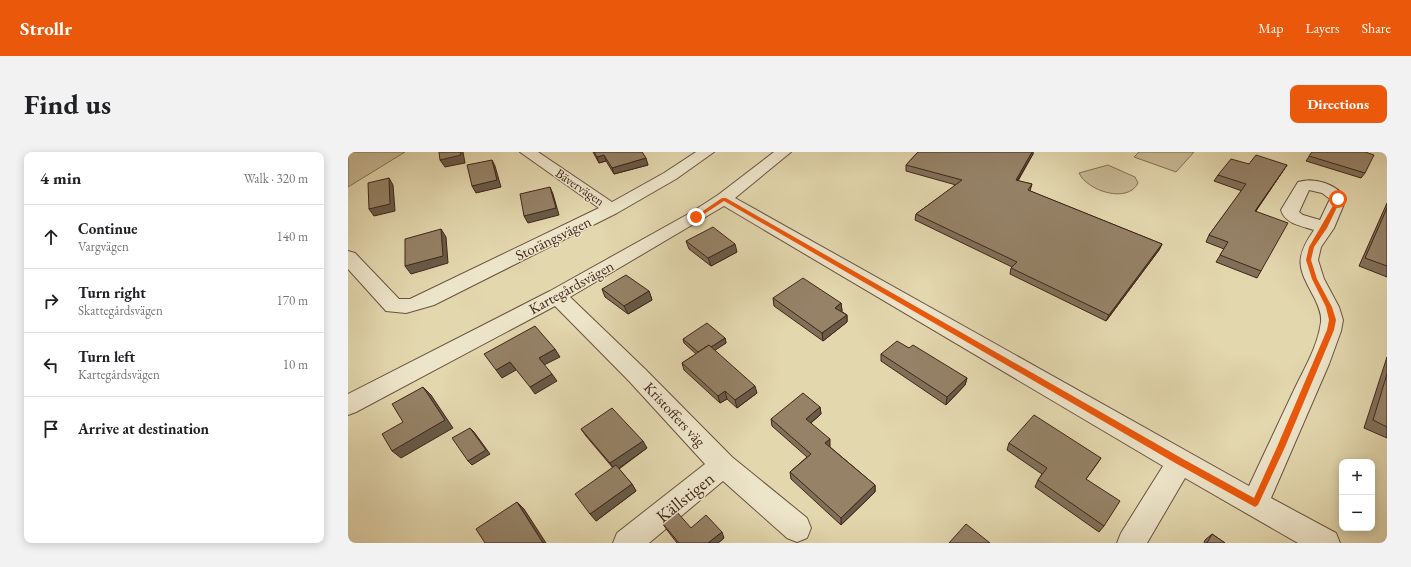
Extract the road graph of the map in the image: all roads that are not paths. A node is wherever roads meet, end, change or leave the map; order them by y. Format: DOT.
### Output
graph roads {
  1 [pos="528,152"];
  2 [pos="706,152"];
  3 [pos="783,152"];
  4 [pos="724,199"];
  5 [pos="612,209"];
  6 [pos="1324,228"];
  7 [pos="348,257"];
  8 [pos="557,296"];
  9 [pos="348,405"];
  10 [pos="1180,462"];
  11 [pos="723,465"];
  12 [pos="1255,503"];
  13 [pos="797,528"];
  14 [pos="627,543"];
  15 [pos="1131,543"];
  16 [pos="1326,543"];
  1 -- 5 [label="street, Bävervägen"];
  2 -- 5 [label="street, Storängsvägen"];
  3 -- 4 [label="street, Kartegårdsvägen"];
  4 -- 8 [label="street, Kartegårdsvägen"];
  4 -- 10 [label="street"];
  5 -- 7 [label="street, Storängsvägen"];
  6 -- 12 [label="street"];
  8 -- 9 [label="street, Kartegårdsvägen"];
  8 -- 11 [label="street, Kristoffers väg"];
  10 -- 12 [label="street"];
  10 -- 15 [label="street"];
  11 -- 13 [label="street, Kristoffers väg"];
  11 -- 14 [label="street, Källstigen"];
  12 -- 16 [label="street"];
}
